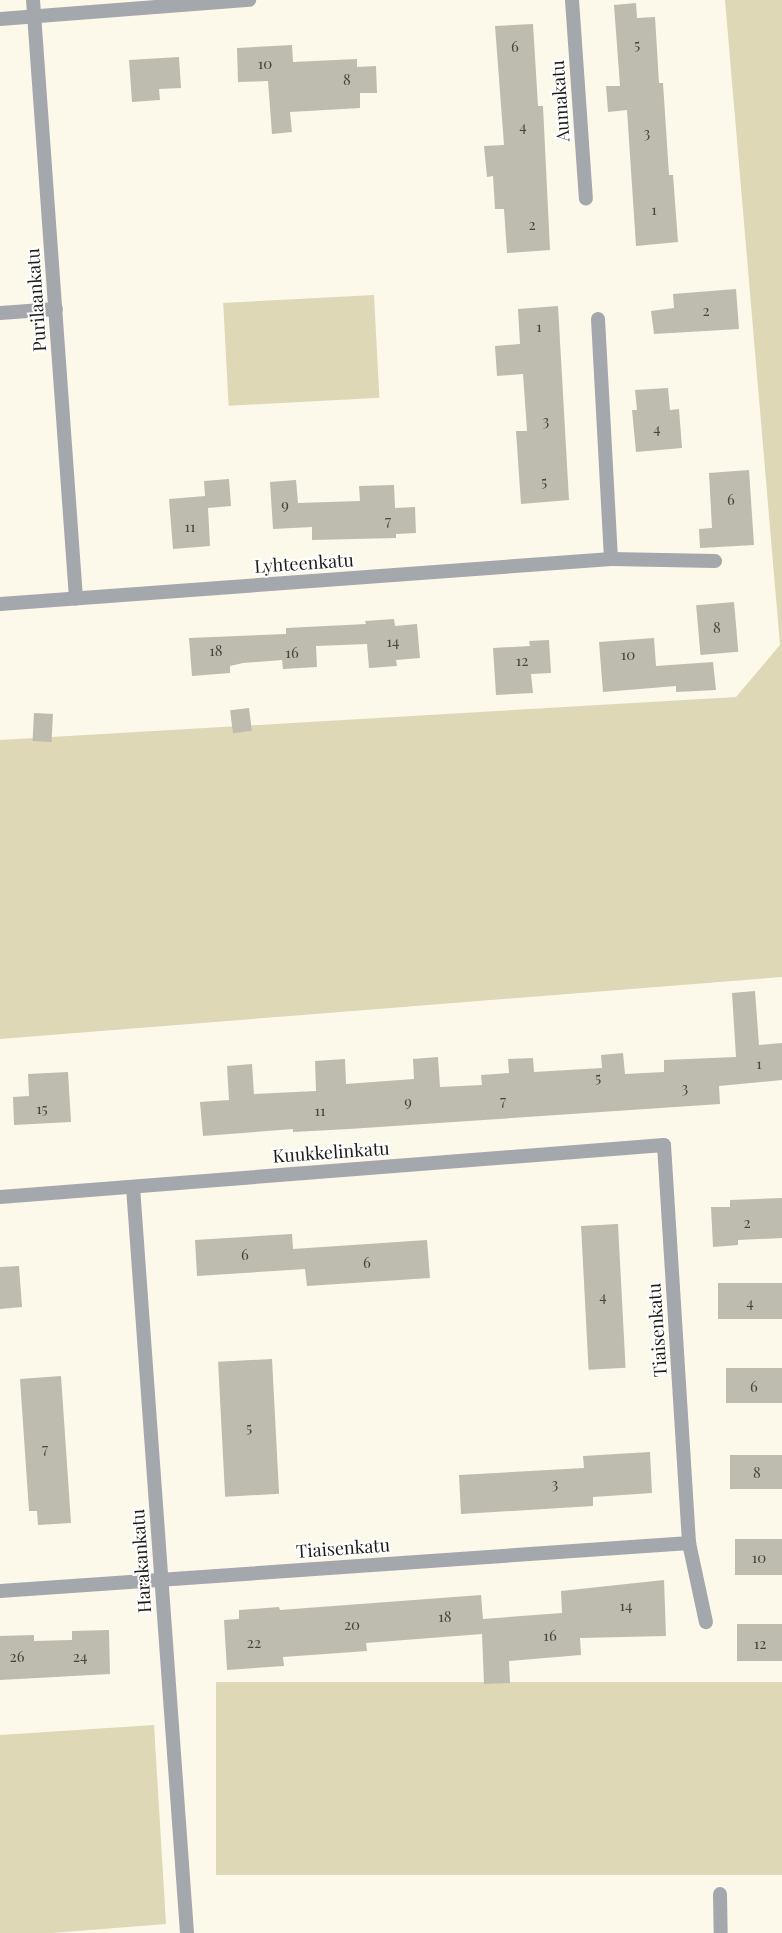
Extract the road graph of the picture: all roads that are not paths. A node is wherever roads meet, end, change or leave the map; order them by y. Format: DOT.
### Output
graph roads {
  1 [pos="32,0"];
  2 [pos="249,0"];
  3 [pos="572,0"];
  4 [pos="34,17"];
  5 [pos="0,19"];
  6 [pos="586,199"];
  7 [pos="56,309"];
  8 [pos="0,313"];
  9 [pos="598,319"];
  10 [pos="611,559"];
  11 [pos="715,561"];
  12 [pos="76,598"];
  13 [pos="0,604"];
  14 [pos="664,1145"];
  15 [pos="132,1187"];
  16 [pos="0,1197"];
  17 [pos="689,1543"];
  18 [pos="161,1580"];
  19 [pos="0,1591"];
  20 [pos="706,1622"];
  21 [pos="720,1894"];
  22 [pos="187,1933"];
  23 [pos="721,1933"];
  1 -- 4 [label="street, Purilaankatu"];
  2 -- 4 [label="street"];
  3 -- 6 [label="street, Aumakatu"];
  4 -- 5 [label="street"];
  4 -- 7 [label="street, Purilaankatu"];
  7 -- 8 [label="street"];
  7 -- 12 [label="street, Purilaankatu"];
  9 -- 10 [label="street"];
  10 -- 11 [label="street, Lyhteenkatu"];
  10 -- 12 [label="street, Lyhteenkatu"];
  12 -- 13 [label="street, Lyhteenkatu"];
  14 -- 15 [label="street, Kuukkelinkatu"];
  14 -- 17 [label="street, Tiaisenkatu"];
  15 -- 16 [label="street, Kuukkelinkatu"];
  15 -- 18 [label="street, Harakankatu"];
  17 -- 18 [label="street, Tiaisenkatu"];
  17 -- 20 [label="street, Tiaisenkatu"];
  18 -- 19 [label="street, Tiaisenkatu"];
  18 -- 22 [label="street, Harakankatu"];
  21 -- 23 [label="street"];
}
